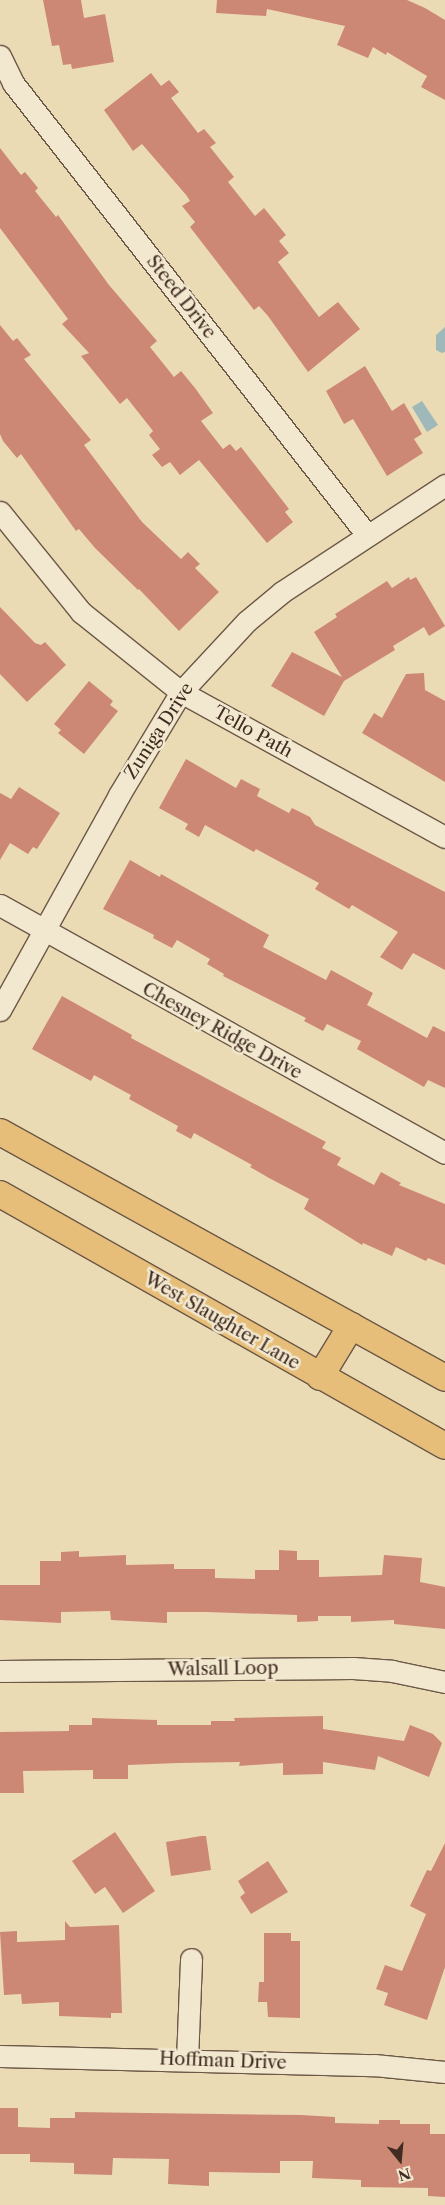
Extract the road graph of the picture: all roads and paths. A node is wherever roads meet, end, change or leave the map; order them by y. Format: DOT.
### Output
graph roads {
  1 [pos="0,56"];
  2 [pos="445,485"];
  3 [pos="0,512"];
  4 [pos="367,535"];
  5 [pos="181,692"];
  6 [pos="445,838"];
  7 [pos="0,905"];
  8 [pos="44,931"];
  9 [pos="0,1010"];
  10 [pos="0,1132"];
  11 [pos="445,1153"];
  12 [pos="0,1194"];
  13 [pos="351,1326"];
  14 [pos="320,1377"];
  15 [pos="445,1378"];
  16 [pos="445,1446"];
  17 [pos="0,1672"];
  18 [pos="445,1682"];
  19 [pos="191,1959"];
  20 [pos="0,2056"];
  21 [pos="187,2060"];
  22 [pos="445,2072"];
  1 -- 4 [label="street, Steed Drive"];
  2 -- 4 [label="street, Zuniga Drive"];
  3 -- 5 [label="street, Tello Path"];
  4 -- 5 [label="street, Zuniga Drive"];
  5 -- 6 [label="street, Tello Path"];
  5 -- 8 [label="street, Zuniga Drive"];
  7 -- 8 [label="street, Chesney Ridge Drive"];
  8 -- 9 [label="street, Zuniga Drive"];
  8 -- 11 [label="street, Chesney Ridge Drive"];
  10 -- 13 [label="main road"];
  12 -- 14 [label="main road, West Slaughter Lane"];
  13 -- 14 [label="main road"];
  13 -- 15 [label="main road"];
  14 -- 16 [label="main road, West Slaughter Lane"];
  17 -- 18 [label="street, Walsall Loop"];
  19 -- 21 [label="street"];
  20 -- 21 [label="street, Hoffman Drive"];
  21 -- 22 [label="street, Hoffman Drive"];
}
